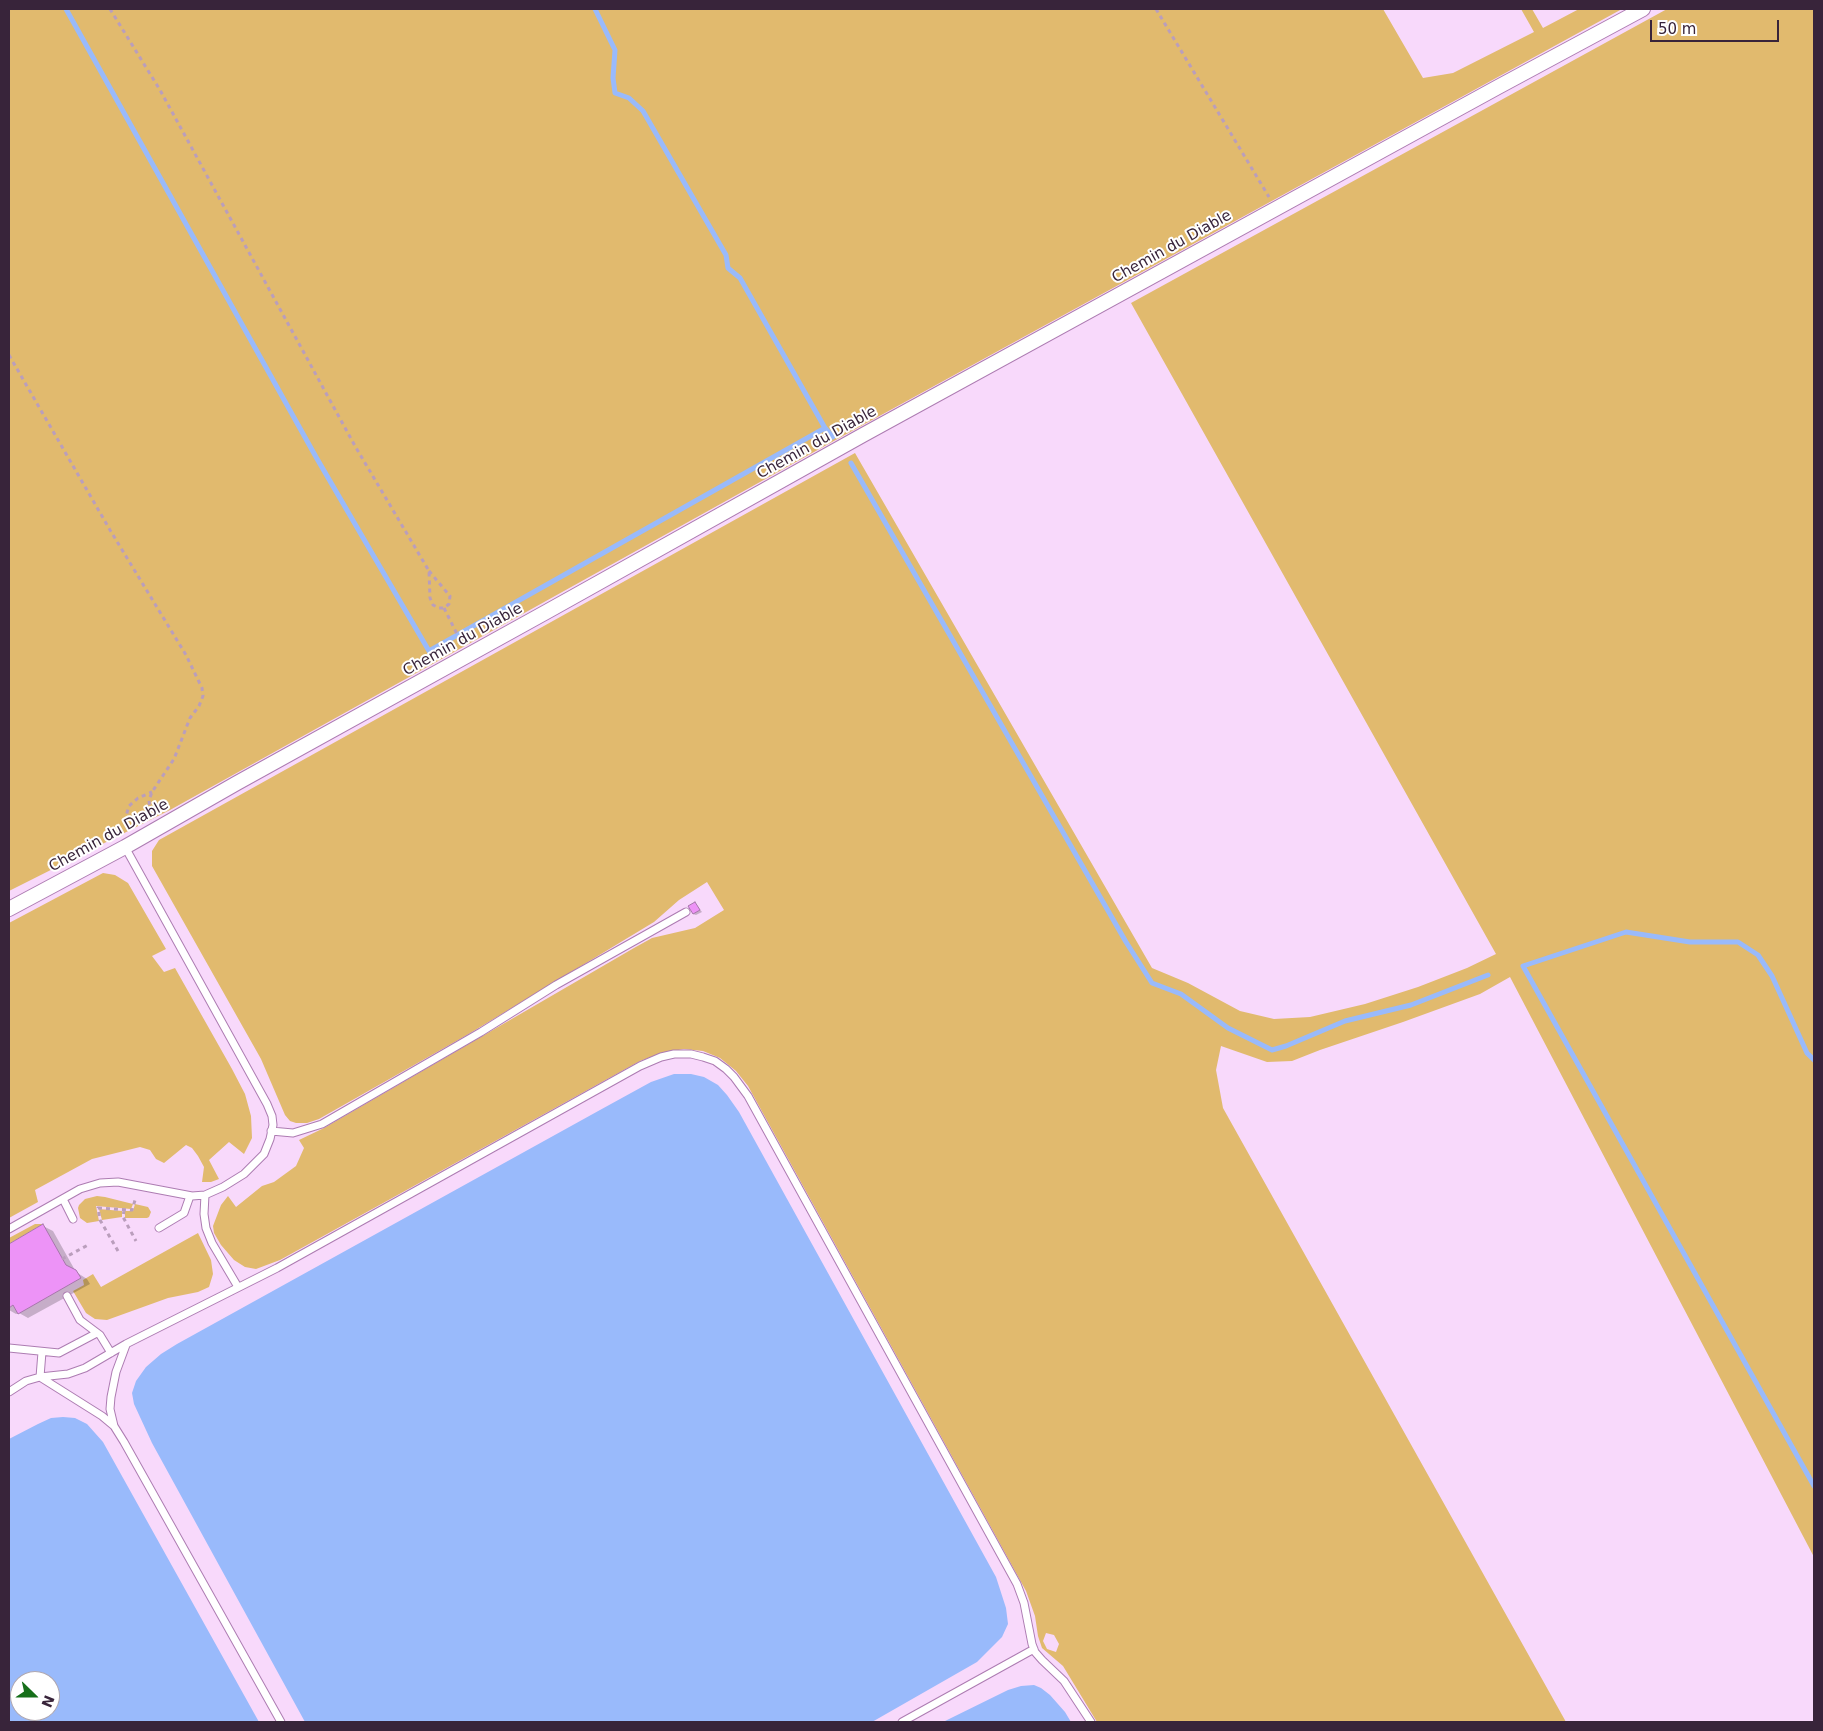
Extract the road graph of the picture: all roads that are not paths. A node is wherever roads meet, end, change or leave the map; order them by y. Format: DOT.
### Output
graph roads {
  1 [pos="1643,9"];
  2 [pos="130,844"];
  3 [pos="9,909"];
  4 [pos="686,912"];
  5 [pos="271,1131"];
  6 [pos="205,1195"];
  7 [pos="190,1196"];
  8 [pos="62,1199"];
  9 [pos="74,1219"];
  10 [pos="159,1228"];
  11 [pos="9,1229"];
  12 [pos="238,1287"];
  13 [pos="67,1296"];
  14 [pos="97,1333"];
  15 [pos="126,1344"];
  16 [pos="9,1348"];
  17 [pos="42,1352"];
  18 [pos="111,1353"];
  19 [pos="40,1377"];
  20 [pos="9,1392"];
  21 [pos="114,1426"];
  22 [pos="1034,1648"];
  23 [pos="281,1722"];
  24 [pos="902,1722"];
  25 [pos="1091,1722"];
  1 -- 2 [label="street, Chemin du Diable"];
  2 -- 3 [label="street, Chemin du Diable"];
  2 -- 5 [label="lane"];
  4 -- 5 [label="lane"];
  5 -- 6 [label="lane"];
  6 -- 7 [label="lane"];
  6 -- 12 [label="lane"];
  7 -- 8 [label="lane"];
  7 -- 10 [label="lane"];
  8 -- 9 [label="lane"];
  8 -- 11 [label="lane"];
  12 -- 15 [label="lane"];
  12 -- 22 [label="lane"];
  13 -- 14 [label="lane"];
  14 -- 17 [label="lane"];
  14 -- 18 [label="lane"];
  15 -- 18 [label="lane"];
  15 -- 21 [label="lane"];
  16 -- 17 [label="lane"];
  17 -- 19 [label="lane"];
  18 -- 19 [label="lane"];
  19 -- 20 [label="lane"];
  19 -- 21 [label="lane"];
  21 -- 23 [label="lane"];
  22 -- 24 [label="lane"];
  22 -- 25 [label="lane"];
}
